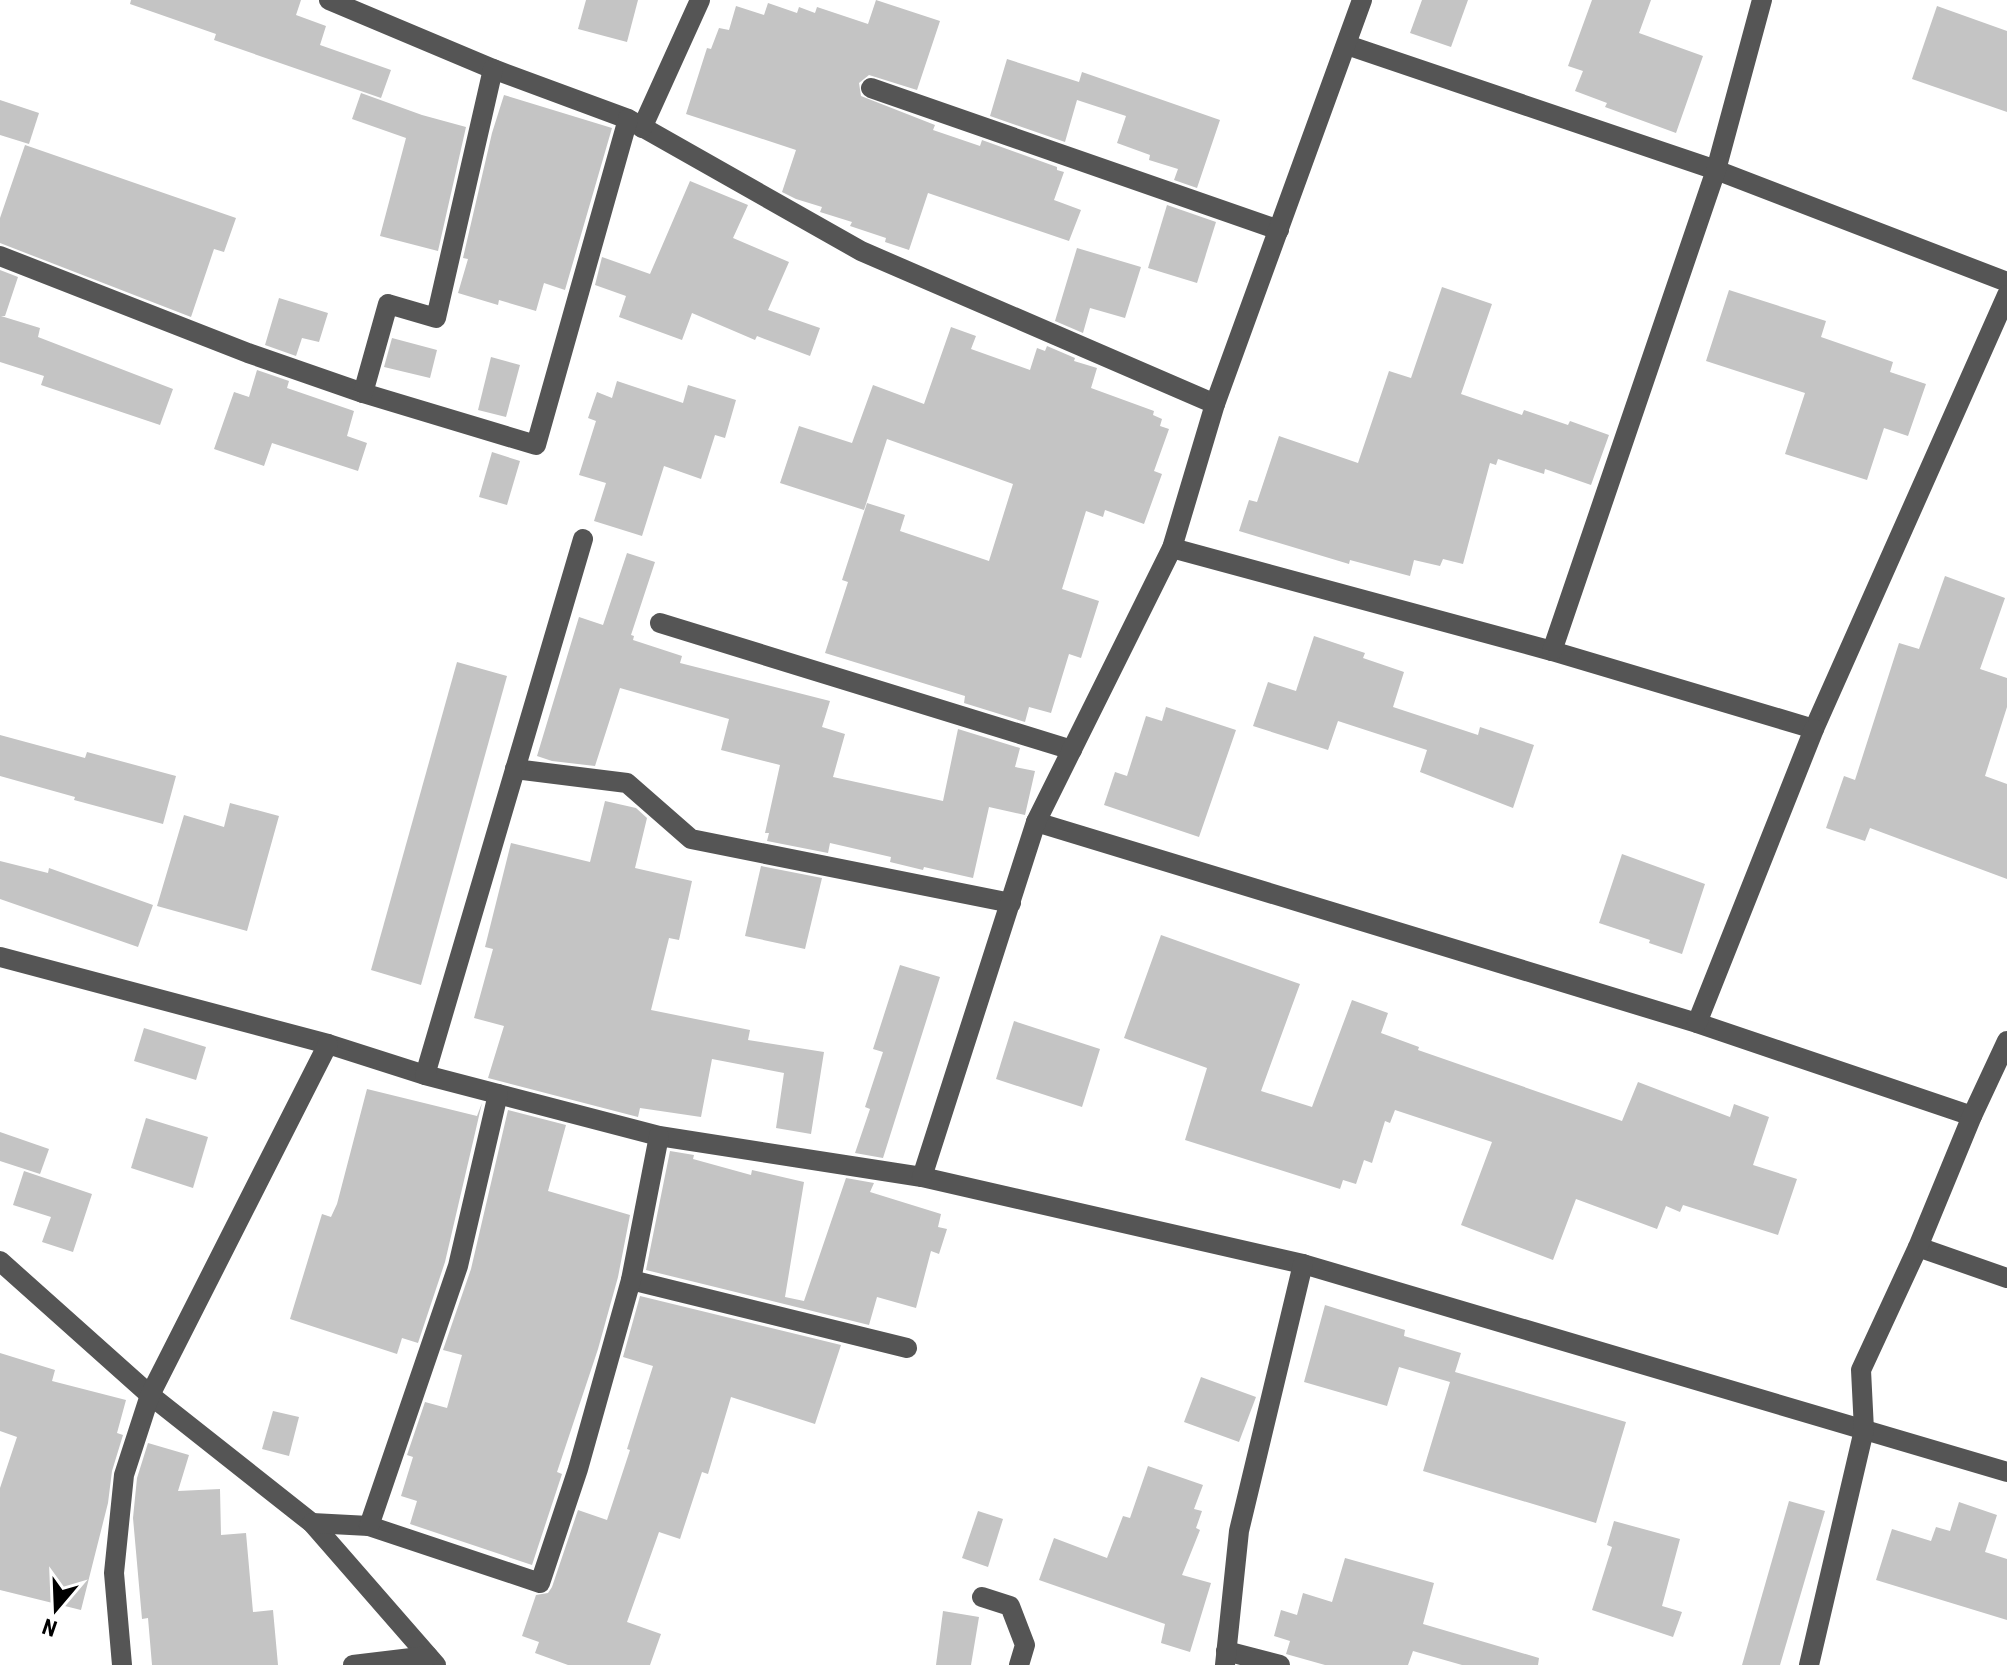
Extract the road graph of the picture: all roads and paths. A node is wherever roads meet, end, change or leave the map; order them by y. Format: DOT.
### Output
graph roads {
  1 [pos="329,0"];
  2 [pos="700,0"];
  3 [pos="1362,0"];
  4 [pos="1762,0"];
  5 [pos="1347,45"];
  6 [pos="493,69"];
  7 [pos="871,88"];
  8 [pos="635,124"];
  9 [pos="1716,170"];
  10 [pos="1279,230"];
  11 [pos="0,256"];
  12 [pos="2007,282"];
  13 [pos="2007,295"];
  14 [pos="363,393"];
  15 [pos="1215,404"];
  16 [pos="583,539"];
  17 [pos="1172,548"];
  18 [pos="660,623"];
  19 [pos="1552,651"];
  20 [pos="1814,729"];
  21 [pos="1072,750"];
  22 [pos="515,769"];
  23 [pos="1036,822"];
  24 [pos="1011,903"];
  25 [pos="0,957"];
  26 [pos="1697,1023"];
  27 [pos="2007,1041"];
  28 [pos="328,1044"];
  29 [pos="425,1075"];
  30 [pos="498,1094"];
  31 [pos="1972,1116"];
  32 [pos="659,1136"];
  33 [pos="922,1177"];
  34 [pos="1918,1247"];
  35 [pos="0,1261"];
  36 [pos="1303,1264"];
  37 [pos="2007,1278"];
  38 [pos="631,1280"];
  39 [pos="907,1348"];
  40 [pos="150,1395"];
  41 [pos="1864,1430"];
  42 [pos="2007,1472"];
  43 [pos="312,1523"];
  44 [pos="369,1526"];
  45 [pos="982,1597"];
  46 [pos="1226,1658"];
  47 [pos="432,1660"];
  48 [pos="122,1665"];
  49 [pos="353,1665"];
  50 [pos="1019,1665"];
  51 [pos="1280,1665"];
  52 [pos="1809,1665"];
  1 -- 6 [label="street"];
  2 -- 8 [label="street"];
  3 -- 5 [label="street"];
  4 -- 9 [label="street"];
  5 -- 9 [label="street"];
  5 -- 10 [label="street"];
  6 -- 8 [label="street"];
  6 -- 14 [label="street"];
  7 -- 10 [label="street"];
  8 -- 14 [label="street"];
  8 -- 15 [label="street"];
  9 -- 12 [label="street"];
  9 -- 19 [label="street"];
  10 -- 15 [label="street"];
  11 -- 14 [label="street"];
  13 -- 20 [label="street"];
  15 -- 17 [label="street"];
  16 -- 22 [label="street"];
  17 -- 19 [label="street"];
  17 -- 21 [label="street"];
  18 -- 21 [label="street"];
  19 -- 20 [label="street"];
  20 -- 26 [label="street"];
  21 -- 23 [label="street"];
  22 -- 24 [label="street"];
  22 -- 29 [label="street"];
  23 -- 24 [label="street"];
  23 -- 26 [label="street"];
  24 -- 33 [label="street"];
  25 -- 28 [label="street"];
  26 -- 31 [label="street"];
  27 -- 31 [label="street"];
  28 -- 29 [label="street"];
  28 -- 40 [label="street"];
  29 -- 30 [label="street"];
  30 -- 32 [label="street"];
  30 -- 44 [label="street"];
  31 -- 34 [label="street"];
  32 -- 33 [label="street"];
  32 -- 38 [label="street"];
  33 -- 36 [label="street"];
  34 -- 37 [label="street"];
  34 -- 41 [label="street"];
  35 -- 40 [label="street"];
  36 -- 41 [label="street"];
  36 -- 46 [label="street"];
  38 -- 39 [label="street"];
  38 -- 44 [label="street"];
  40 -- 43 [label="street"];
  40 -- 48 [label="street"];
  41 -- 42 [label="street"];
  41 -- 52 [label="street"];
  43 -- 44 [label="street"];
  43 -- 47 [label="street"];
  45 -- 50 [label="street"];
  46 -- 51 [label="street"];
  47 -- 49 [label="street"];
}
